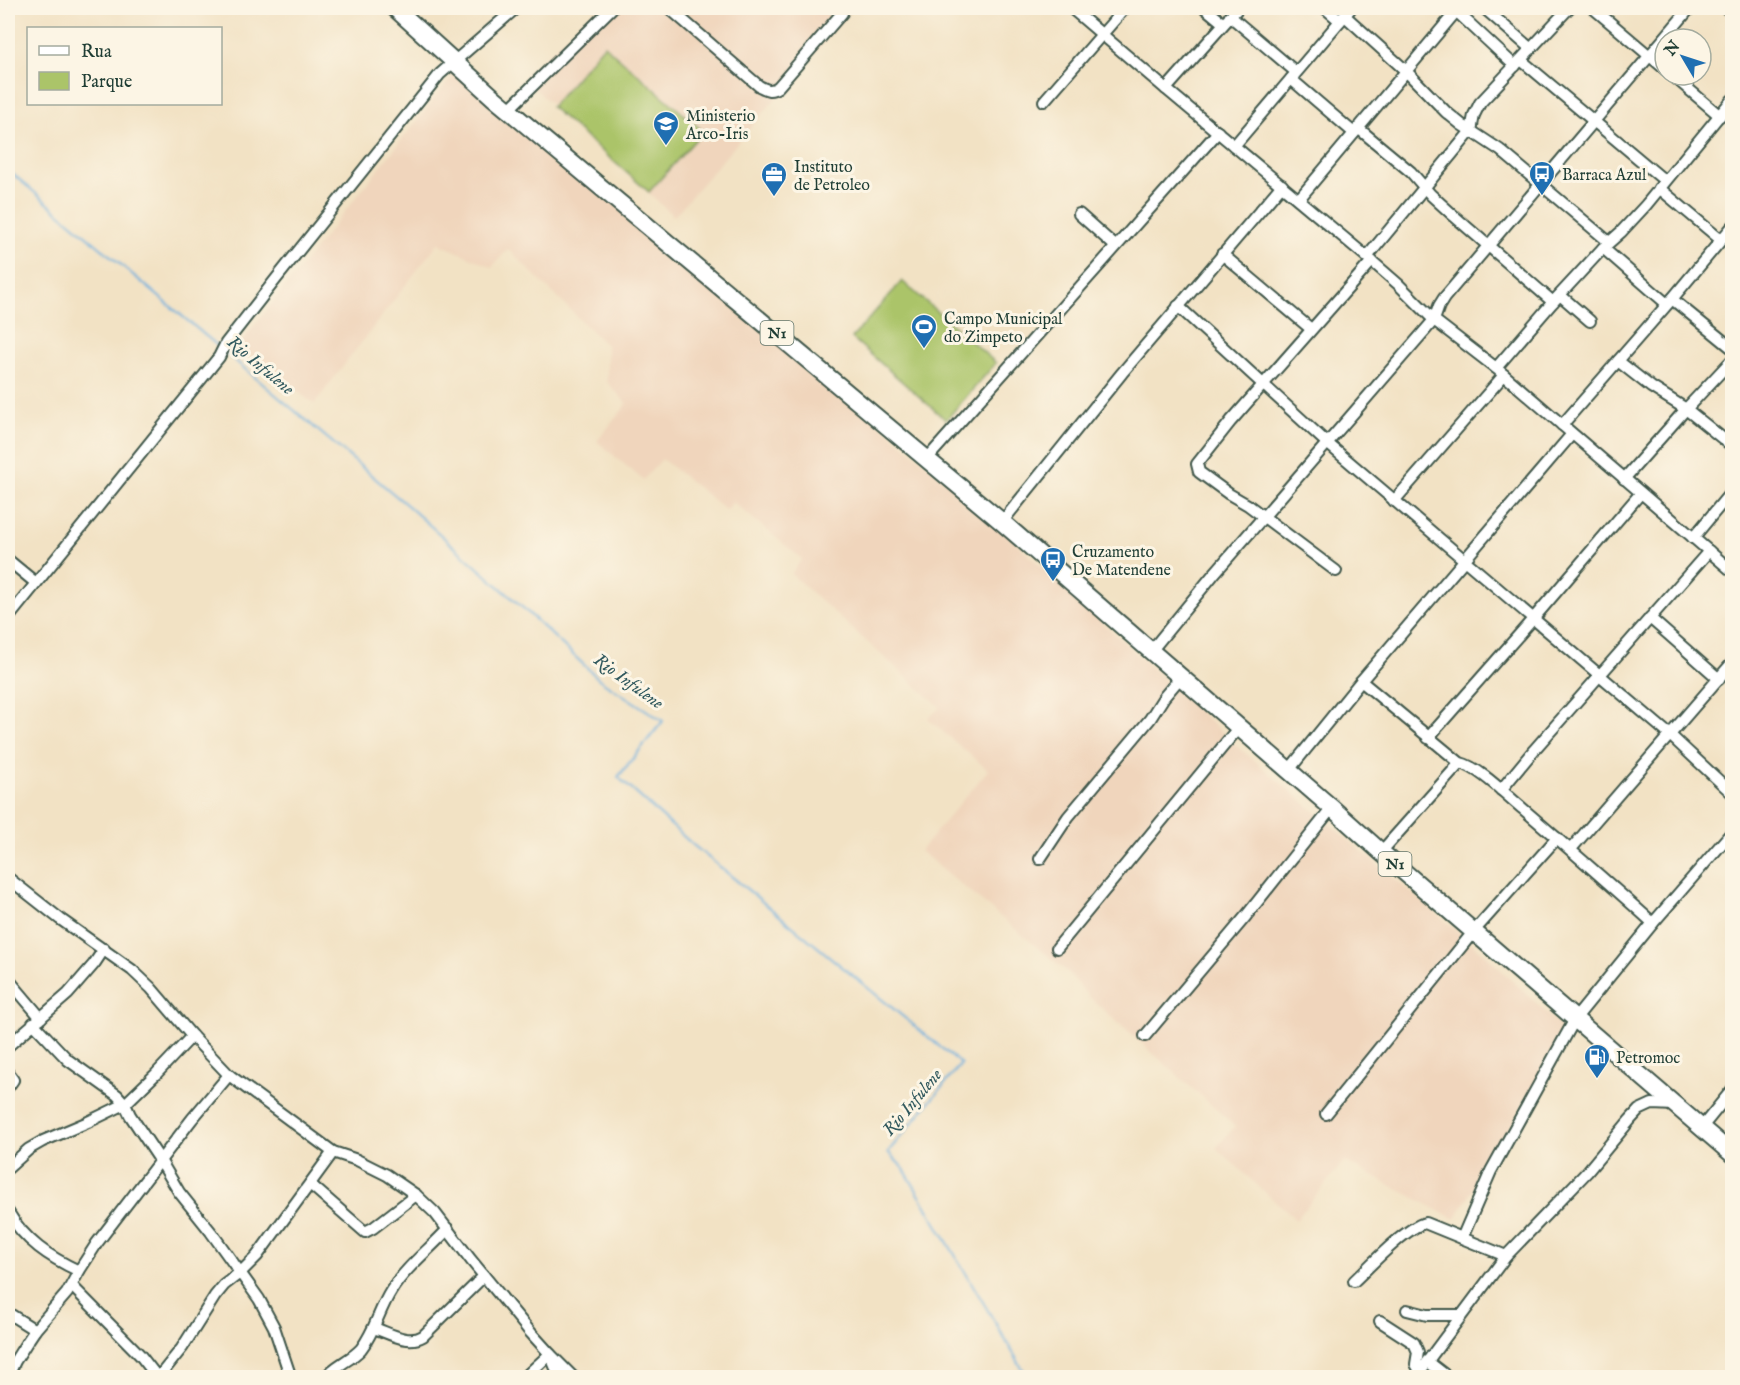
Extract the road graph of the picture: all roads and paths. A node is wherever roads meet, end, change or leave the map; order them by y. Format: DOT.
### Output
graph roads {
  1 [pos="396,8"];
  2 [pos="612,8"];
  3 [pos="669,8"];
  4 [pos="844,8"];
  5 [pos="1071,8"];
  6 [pos="1125,8"];
  7 [pos="1205,8"];
  8 [pos="1325,8"];
  9 [pos="1484,8"];
  10 [pos="1569,8"];
  11 [pos="1593,8"];
  12 [pos="1690,8"];
  13 [pos="1726,8"];
  14 [pos="512,9"];
  15 [pos="1458,9"];
  16 [pos="1732,13"];
  17 [pos="1345,14"];
  18 [pos="1230,15"];
  19 [pos="1101,34"];
  20 [pos="1531,49"];
  21 [pos="1649,55"];
  22 [pos="1653,58"];
  23 [pos="454,62"];
  24 [pos="1518,63"];
  25 [pos="1405,70"];
  26 [pos="1293,75"];
  27 [pos="1686,87"];
  28 [pos="1166,89"];
  29 [pos="1732,100"];
  30 [pos="1044,101"];
  31 [pos="508,110"];
  32 [pos="1720,116"];
  33 [pos="1594,120"];
  34 [pos="1356,130"];
  35 [pos="1471,131"];
  36 [pos="1218,132"];
  37 [pos="1234,146"];
  38 [pos="1540,183"];
  39 [pos="1282,185"];
  40 [pos="1662,185"];
  41 [pos="1425,189"];
  42 [pos="1299,199"];
  43 [pos="1079,214"];
  44 [pos="1729,234"];
  45 [pos="1606,245"];
  46 [pos="1115,246"];
  47 [pos="1487,247"];
  48 [pos="1222,254"];
  49 [pos="1369,259"];
  50 [pos="1556,298"];
  51 [pos="1670,302"];
  52 [pos="1178,306"];
  53 [pos="1434,320"];
  54 [pos="1590,321"];
  55 [pos="1311,329"];
  56 [pos="1732,348"];
  57 [pos="1732,360"];
  58 [pos="1618,361"];
  59 [pos="1500,372"];
  60 [pos="1264,384"];
  61 [pos="1686,409"];
  62 [pos="1562,425"];
  63 [pos="1572,434"];
  64 [pos="1327,443"];
  65 [pos="1732,446"];
  66 [pos="926,460"];
  67 [pos="1624,479"];
  68 [pos="1732,491"];
  69 [pos="1640,494"];
  70 [pos="1394,501"];
  71 [pos="1263,518"];
  72 [pos="1002,522"];
  73 [pos="1693,538"];
  74 [pos="1709,551"];
  75 [pos="8,560"];
  76 [pos="1465,560"];
  77 [pos="1336,571"];
  78 [pos="1732,571"];
  79 [pos="36,583"];
  80 [pos="8,618"];
  81 [pos="1650,618"];
  82 [pos="1533,619"];
  83 [pos="1151,651"];
  84 [pos="1732,663"];
  85 [pos="1600,676"];
  86 [pos="1180,678"];
  87 [pos="1719,679"];
  88 [pos="1361,681"];
  89 [pos="1239,727"];
  90 [pos="1670,735"];
  91 [pos="1428,738"];
  92 [pos="1460,763"];
  93 [pos="1289,770"];
  94 [pos="1501,790"];
  95 [pos="1732,793"];
  96 [pos="1332,808"];
  97 [pos="1732,832"];
  98 [pos="1557,838"];
  99 [pos="1571,849"];
  100 [pos="1381,852"];
  101 [pos="1040,860"];
  102 [pos="8,878"];
  103 [pos="1653,923"];
  104 [pos="1474,931"];
  105 [pos="1057,948"];
  106 [pos="104,949"];
  107 [pos="8,979"];
  108 [pos="1575,1019"];
  109 [pos="37,1021"];
  110 [pos="192,1036"];
  111 [pos="1145,1036"];
  112 [pos="8,1046"];
  113 [pos="8,1073"];
  114 [pos="229,1075"];
  115 [pos="8,1087"];
  116 [pos="1732,1090"];
  117 [pos="125,1104"];
  118 [pos="1676,1105"];
  119 [pos="1326,1114"];
  120 [pos="1702,1127"];
  121 [pos="333,1152"];
  122 [pos="1732,1154"];
  123 [pos="160,1160"];
  124 [pos="8,1168"];
  125 [pos="310,1184"];
  126 [pos="416,1195"];
  127 [pos="8,1212"];
  128 [pos="448,1229"];
  129 [pos="1462,1238"];
  130 [pos="1506,1256"];
  131 [pos="79,1271"];
  132 [pos="241,1272"];
  133 [pos="484,1276"];
  134 [pos="1354,1281"];
  135 [pos="72,1286"];
  136 [pos="1407,1310"];
  137 [pos="8,1312"];
  138 [pos="1461,1315"];
  139 [pos="1380,1320"];
  140 [pos="374,1328"];
  141 [pos="35,1330"];
  142 [pos="550,1354"];
  143 [pos="1421,1370"];
  144 [pos="8,1375"];
  145 [pos="291,1377"];
  146 [pos="325,1377"];
  147 [pos="524,1377"];
  148 [pos="560,1377"];
  149 [pos="574,1377"];
  150 [pos="1449,1377"];
  1 -- 23 [label="highway, N1"];
  2 -- 31 [label="street"];
  3 -- 4 [label="street"];
  5 -- 19 [label="street"];
  6 -- 19 [label="street"];
  7 -- 18 [label="street"];
  8 -- 17 [label="street"];
  9 -- 20 [label="street"];
  10 -- 20 [label="street"];
  11 -- 21 [label="street"];
  12 -- 21 [label="street"];
  13 -- 16 [label="street"];
  14 -- 23 [label="street"];
  15 -- 24 [label="street"];
  15 -- 25 [label="street"];
  17 -- 25 [label="street"];
  17 -- 26 [label="street"];
  18 -- 26 [label="street"];
  18 -- 28 [label="street"];
  19 -- 28 [label="street"];
  19 -- 30 [label="street"];
  20 -- 24 [label="street"];
  21 -- 22 [label="street"];
  21 -- 33 [label="street"];
  23 -- 31 [label="highway, N1"];
  23 -- 79 [label="street"];
  24 -- 33 [label="street"];
  24 -- 35 [label="street"];
  25 -- 34 [label="street"];
  25 -- 35 [label="street"];
  26 -- 34 [label="street"];
  26 -- 37 [label="street"];
  27 -- 32 [label="street"];
  28 -- 36 [label="street"];
  29 -- 32 [label="street"];
  31 -- 66 [label="highway, N1"];
  32 -- 40 [label="street"];
  33 -- 38 [label="street"];
  33 -- 40 [label="street"];
  34 -- 41 [label="street"];
  34 -- 42 [label="street"];
  35 -- 38 [label="street"];
  35 -- 41 [label="street"];
  36 -- 37 [label="street"];
  36 -- 46 [label="street"];
  37 -- 39 [label="street"];
  38 -- 45 [label="street"];
  38 -- 47 [label="street"];
  39 -- 42 [label="street"];
  39 -- 48 [label="street"];
  40 -- 44 [label="street"];
  40 -- 45 [label="street"];
  41 -- 47 [label="street"];
  41 -- 49 [label="street"];
  42 -- 49 [label="street"];
  43 -- 46 [label="street"];
  44 -- 51 [label="street"];
  45 -- 50 [label="street"];
  45 -- 51 [label="street"];
  46 -- 66 [label="street"];
  47 -- 50 [label="street"];
  47 -- 53 [label="street"];
  48 -- 52 [label="street"];
  48 -- 55 [label="street"];
  49 -- 53 [label="street"];
  49 -- 55 [label="street"];
  50 -- 54 [label="street"];
  50 -- 59 [label="street"];
  51 -- 56 [label="street"];
  51 -- 58 [label="street"];
  52 -- 60 [label="street"];
  52 -- 72 [label="street"];
  53 -- 59 [label="street"];
  53 -- 64 [label="street"];
  55 -- 60 [label="street"];
  57 -- 61 [label="street"];
  58 -- 61 [label="street"];
  58 -- 62 [label="street"];
  59 -- 62 [label="street"];
  59 -- 70 [label="street"];
  60 -- 64 [label="street"];
  60 -- 71 [label="street"];
  61 -- 65 [label="street"];
  61 -- 67 [label="street"];
  62 -- 63 [label="street"];
  63 -- 67 [label="street"];
  63 -- 76 [label="street"];
  64 -- 70 [label="street"];
  64 -- 71 [label="street"];
  66 -- 72 [label="highway, N1"];
  67 -- 69 [label="street"];
  68 -- 73 [label="street"];
  69 -- 73 [label="street"];
  69 -- 82 [label="street"];
  70 -- 76 [label="street"];
  71 -- 77 [label="street"];
  71 -- 83 [label="street"];
  72 -- 83 [label="highway, N1"];
  73 -- 74 [label="street"];
  74 -- 78 [label="street"];
  74 -- 81 [label="street"];
  75 -- 79 [label="street"];
  76 -- 82 [label="street"];
  76 -- 88 [label="street"];
  79 -- 80 [label="street"];
  81 -- 85 [label="street"];
  81 -- 87 [label="street"];
  82 -- 85 [label="street"];
  82 -- 91 [label="street"];
  83 -- 86 [label="highway, N1"];
  84 -- 87 [label="street"];
  85 -- 90 [label="street"];
  85 -- 94 [label="street"];
  86 -- 89 [label="highway, N1"];
  86 -- 101 [label="street"];
  87 -- 90 [label="street"];
  88 -- 91 [label="street"];
  88 -- 93 [label="street"];
  89 -- 93 [label="highway, N1"];
  89 -- 105 [label="street"];
  90 -- 95 [label="street"];
  90 -- 99 [label="street"];
  91 -- 92 [label="street"];
  92 -- 94 [label="street"];
  92 -- 100 [label="street"];
  93 -- 96 [label="highway, N1"];
  94 -- 98 [label="street"];
  96 -- 100 [label="highway, N1"];
  96 -- 111 [label="street"];
  97 -- 103 [label="street"];
  98 -- 99 [label="street"];
  98 -- 104 [label="street"];
  99 -- 103 [label="street"];
  100 -- 104 [label="highway, N1"];
  102 -- 106 [label="street"];
  103 -- 108 [label="street"];
  104 -- 108 [label="highway, N1"];
  104 -- 119 [label="street"];
  106 -- 109 [label="street"];
  106 -- 110 [label="street"];
  107 -- 109 [label="street"];
  108 -- 118 [label="highway, N1"];
  108 -- 129 [label="street"];
  109 -- 112 [label="street"];
  109 -- 117 [label="street"];
  110 -- 114 [label="street"];
  110 -- 117 [label="street"];
  113 -- 115 [label="street"];
  114 -- 121 [label="street"];
  114 -- 123 [label="street"];
  116 -- 120 [label="street"];
  117 -- 123 [label="street"];
  117 -- 124 [label="street"];
  118 -- 120 [label="highway, N1"];
  118 -- 130 [label="street"];
  120 -- 122 [label="highway, N1"];
  121 -- 125 [label="street"];
  121 -- 126 [label="street"];
  123 -- 131 [label="street"];
  123 -- 132 [label="street"];
  125 -- 126 [label="street"];
  125 -- 132 [label="street"];
  126 -- 128 [label="street"];
  127 -- 131 [label="street"];
  128 -- 133 [label="street"];
  128 -- 140 [label="street"];
  129 -- 130 [label="street"];
  129 -- 134 [label="street"];
  130 -- 138 [label="street"];
  131 -- 135 [label="street"];
  132 -- 135 [label="street"];
  132 -- 145 [label="street"];
  133 -- 140 [label="street"];
  133 -- 142 [label="street"];
  135 -- 141 [label="street"];
  136 -- 138 [label="street"];
  137 -- 141 [label="street"];
  138 -- 143 [label="street"];
  139 -- 143 [label="street"];
  140 -- 146 [label="street"];
  141 -- 144 [label="street"];
  142 -- 147 [label="street"];
  142 -- 148 [label="street"];
  142 -- 149 [label="street"];
  143 -- 150 [label="street"];
}
